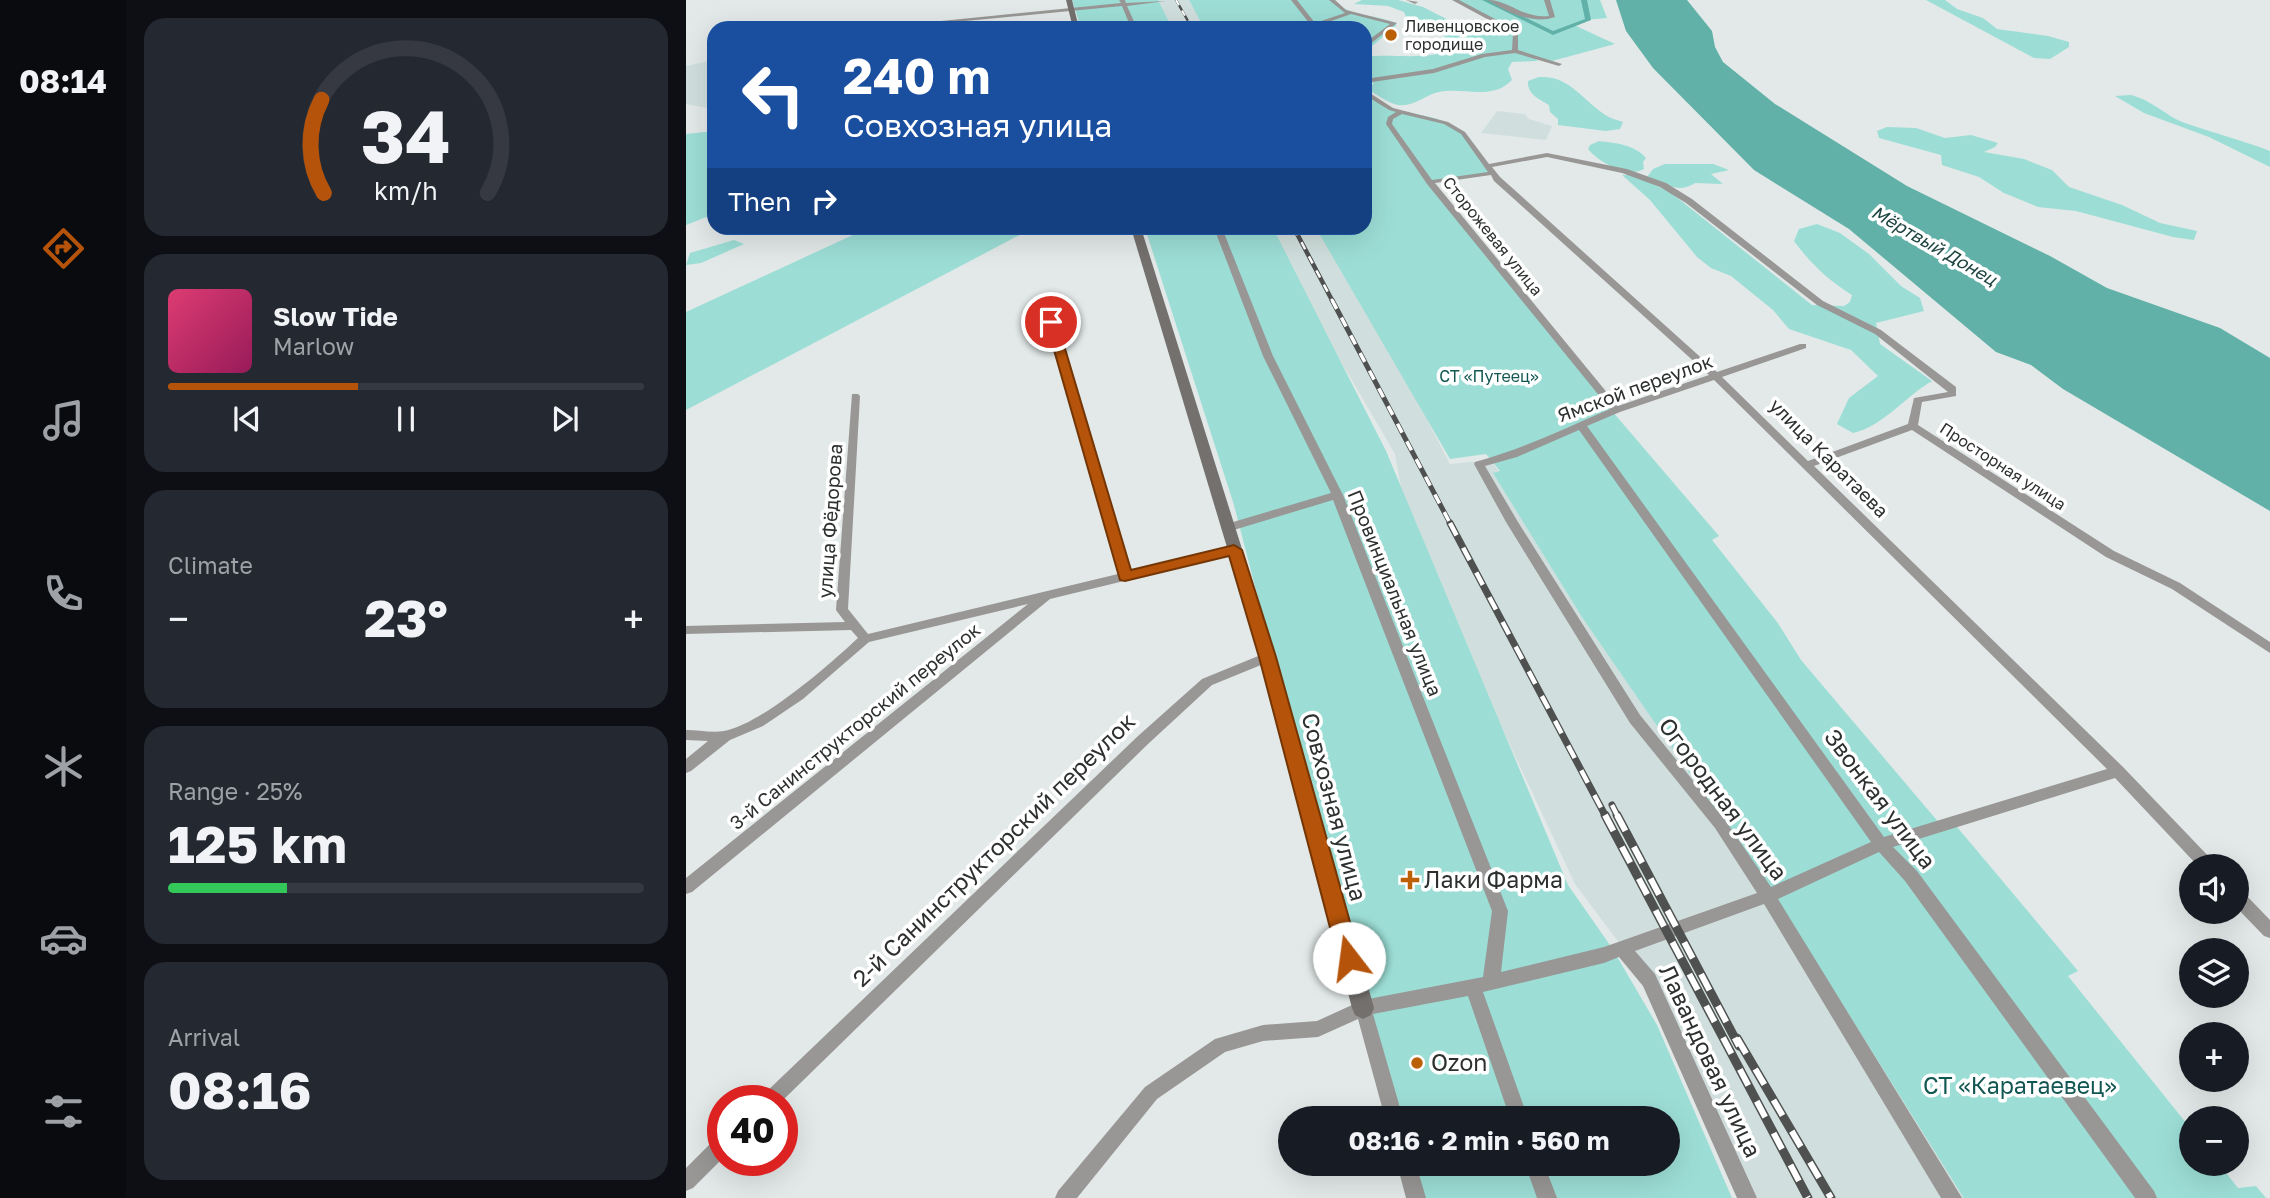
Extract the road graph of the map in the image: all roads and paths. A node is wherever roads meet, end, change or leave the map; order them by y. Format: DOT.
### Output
graph roads {
  1 [pos="1069,0"];
  2 [pos="1294,0"];
  3 [pos="1332,0"];
  4 [pos="1455,0"];
  5 [pos="1491,0"];
  6 [pos="1547,0"];
  7 [pos="1163,1"];
  8 [pos="1123,2"];
  9 [pos="1071,9"];
  10 [pos="1350,13"];
  11 [pos="947,21"];
  12 [pos="1074,21"];
  13 [pos="1131,21"];
  14 [pos="1310,21"];
  15 [pos="1330,21"];
  16 [pos="1372,40"];
  17 [pos="1515,51"];
  18 [pos="1559,64"];
  19 [pos="1372,80"];
  20 [pos="1372,96"];
  21 [pos="1401,112"];
  22 [pos="1490,169"];
  23 [pos="1430,182"];
  24 [pos="1138,235"];
  25 [pos="1220,235"];
  26 [pos="1046,303"];
  27 [pos="1803,346"];
  28 [pos="1717,377"];
  29 [pos="855,396"];
  30 [pos="1616,410"];
  31 [pos="1580,424"];
  32 [pos="1913,426"];
  33 [pos="1479,464"];
  34 [pos="1806,465"];
  35 [pos="1337,495"];
  36 [pos="1227,528"];
  37 [pos="1234,550"];
  38 [pos="1125,576"];
  39 [pos="1048,595"];
  40 [pos="855,626"];
  41 [pos="686,630"];
  42 [pos="865,639"];
  43 [pos="2270,648"];
  44 [pos="1268,657"];
  45 [pos="686,735"];
  46 [pos="725,736"];
  47 [pos="686,766"];
  48 [pos="2118,771"];
  49 [pos="1881,844"];
  50 [pos="2197,854"];
  51 [pos="686,887"];
  52 [pos="1768,896"];
  53 [pos="2249,909"];
  54 [pos="2270,931"];
  55 [pos="1623,948"];
  56 [pos="1491,982"];
  57 [pos="1473,987"];
  58 [pos="1363,1008"];
  59 [pos="786,1085"];
  60 [pos="1391,1106"];
  61 [pos="1515,1106"];
  62 [pos="707,1161"];
  63 [pos="1410,1176"];
  64 [pos="1539,1176"];
  65 [pos="686,1181"];
  66 [pos="1065,1198"];
  67 [pos="1416,1198"];
  68 [pos="1547,1198"];
  69 [pos="1747,1198"];
  70 [pos="1952,1198"];
  71 [pos="2147,1198"];
  1 -- 9 [label="street"];
  2 -- 14 [label="street"];
  3 -- 10 [label="street"];
  4 -- 17 [label="street"];
  5 -- 6 [label="street"];
  7 -- 8 [label="street"];
  8 -- 9 [label="street"];
  8 -- 13 [label="street"];
  9 -- 11 [label="street"];
  9 -- 12 [label="street"];
  10 -- 15 [label="street"];
  10 -- 16 [label="street"];
  17 -- 18 [label="street"];
  17 -- 19 [label="street"];
  20 -- 21 [label="street"];
  21 -- 22 [label="street, улица Каратаева"];
  21 -- 23 [label="street, Сторожевая улица"];
  22 -- 23 [label="street"];
  22 -- 28 [label="street, улица Каратаева"];
  22 -- 32 [label="street, Просторная улица"];
  23 -- 30 [label="street, Сторожевая улица"];
  24 -- 36 [label="street, Совхозная улица"];
  25 -- 35 [label="street, Провинциальная улица"];
  26 -- 38 [label="street"];
  27 -- 28 [label="street, Ямской переулок"];
  28 -- 30 [label="street, Ямской переулок"];
  28 -- 34 [label="street, улица Каратаева"];
  29 -- 40 [label="street, улица Фёдорова"];
  30 -- 31 [label="street, Ямской переулок"];
  31 -- 33 [label="street, Ямской переулок"];
  31 -- 49 [label="street, Звонкая улица"];
  32 -- 34 [label="street"];
  32 -- 43 [label="street, Просторная улица"];
  33 -- 52 [label="street, Огородная улица"];
  34 -- 48 [label="street, улица Каратаева"];
  35 -- 36 [label="street"];
  35 -- 56 [label="street, Провинциальная улица"];
  36 -- 37 [label="street, Совхозная улица"];
  37 -- 38 [label="street"];
  37 -- 44 [label="street, Совхозная улица"];
  38 -- 39 [label="street"];
  39 -- 42 [label="street"];
  39 -- 51 [label="street, 3-й Санинструкторский переулок"];
  40 -- 41 [label="street"];
  40 -- 42 [label="street, улица Фёдорова"];
  42 -- 46 [label="street"];
  44 -- 58 [label="street, Совхозная улица"];
  44 -- 59 [label="street, 2-й Санинструкторский переулок"];
  45 -- 46 [label="street"];
  46 -- 47 [label="street"];
  48 -- 49 [label="street"];
  48 -- 50 [label="street, улица Каратаева"];
  49 -- 52 [label="street"];
  49 -- 71 [label="street, Звонкая улица"];
  52 -- 55 [label="street"];
  52 -- 70 [label="street, Огородная улица"];
  53 -- 54 [label="street"];
  55 -- 56 [label="street"];
  55 -- 69 [label="street, Лавандовая улица"];
  56 -- 57 [label="street"];
  57 -- 58 [label="street"];
  57 -- 61 [label="street"];
  58 -- 60 [label="street, Совхозная улица"];
  58 -- 66 [label="street"];
  62 -- 65 [label="street"];
  63 -- 67 [label="street"];
  64 -- 68 [label="street"];
}
